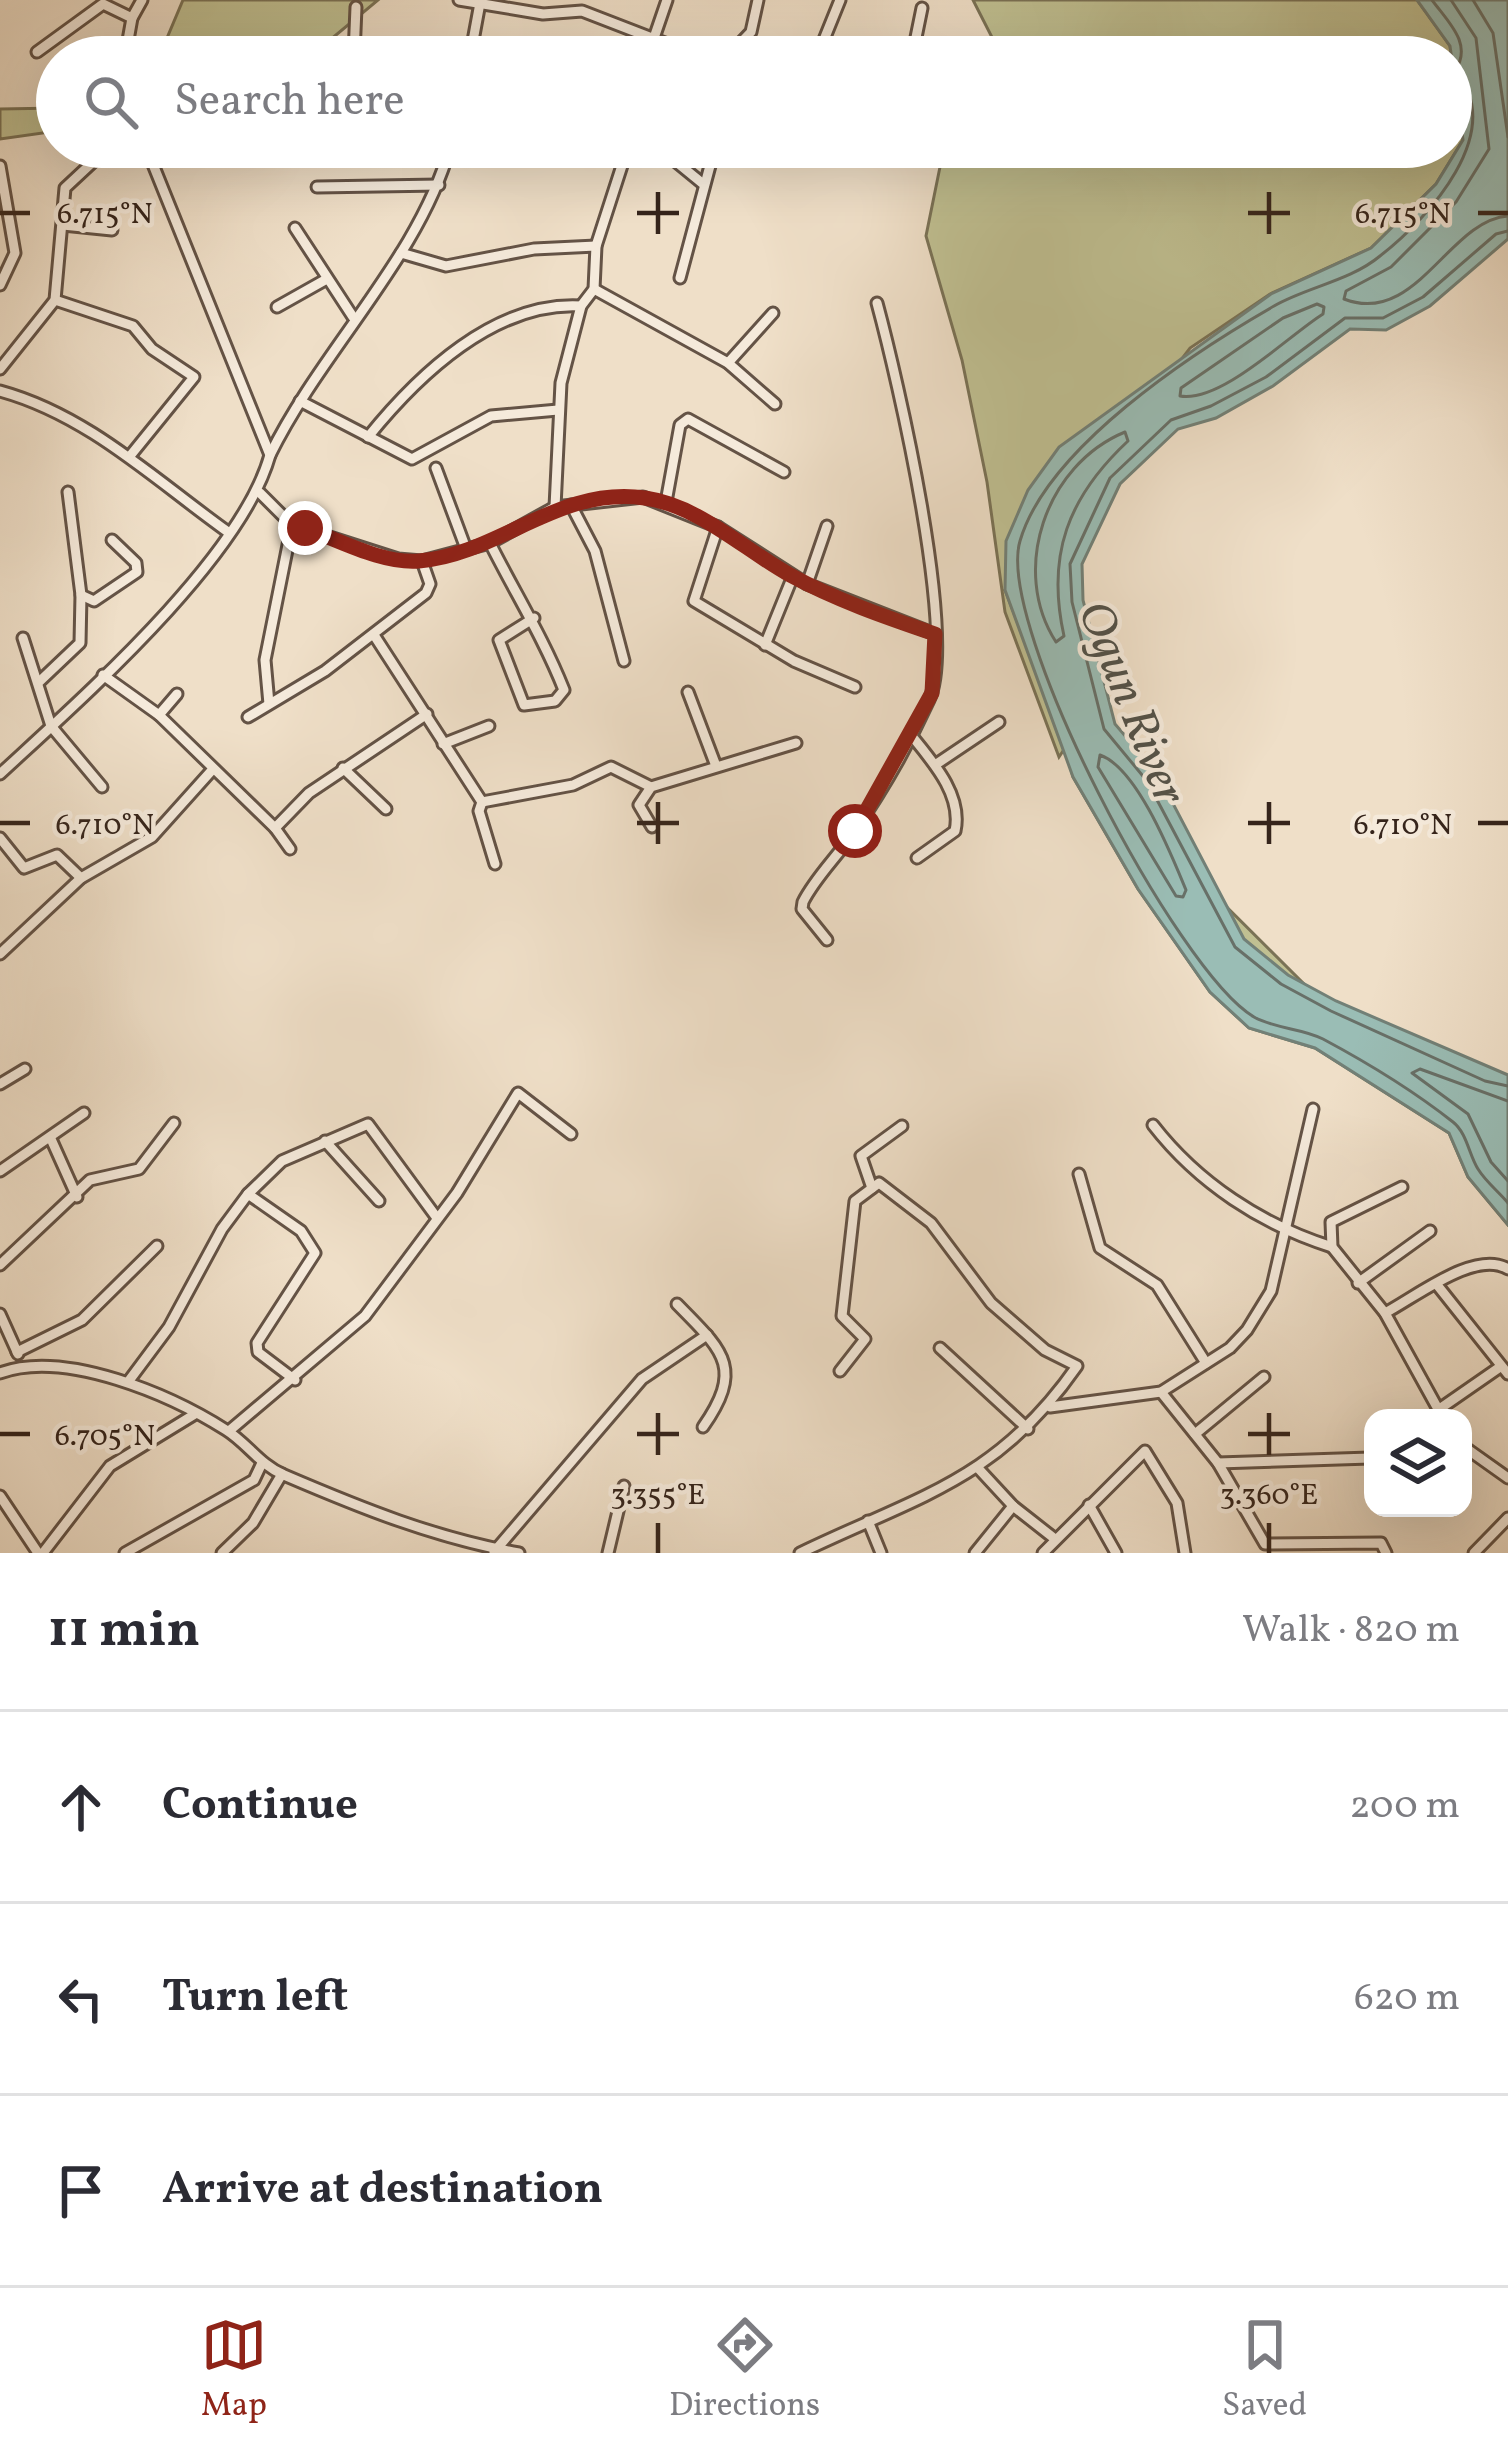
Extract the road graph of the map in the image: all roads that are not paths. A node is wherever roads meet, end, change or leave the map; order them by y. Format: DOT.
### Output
graph roads {
  1 [pos="142,0"];
  2 [pos="459,0"];
  3 [pos="667,0"];
  4 [pos="758,0"];
  5 [pos="840,0"];
  6 [pos="481,2"];
  7 [pos="582,6"];
  8 [pos="356,7"];
  9 [pos="922,8"];
  10 [pos="132,18"];
  11 [pos="655,35"];
  12 [pos="59,36"];
  13 [pos="129,36"];
  14 [pos="355,36"];
  15 [pos="474,36"];
  16 [pos="747,36"];
  17 [pos="825,36"];
  18 [pos="916,36"];
  19 [pos="0,166"];
  20 [pos="84,168"];
  21 [pos="154,168"];
  22 [pos="444,168"];
  23 [pos="621,168"];
  24 [pos="684,168"];
  25 [pos="707,168"];
  26 [pos="702,183"];
  27 [pos="439,185"];
  28 [pos="317,187"];
  29 [pos="4,199"];
  30 [pos="62,226"];
  31 [pos="295,227"];
  32 [pos="112,230"];
  33 [pos="596,246"];
  34 [pos="400,253"];
  35 [pos="680,278"];
  36 [pos="325,280"];
  37 [pos="0,286"];
  38 [pos="594,289"];
  39 [pos="56,300"];
  40 [pos="877,303"];
  41 [pos="581,306"];
  42 [pos="277,307"];
  43 [pos="772,313"];
  44 [pos="353,317"];
  45 [pos="728,363"];
  46 [pos="0,370"];
  47 [pos="0,391"];
  48 [pos="300,401"];
  49 [pos="775,404"];
  50 [pos="558,410"];
  51 [pos="368,437"];
  52 [pos="270,455"];
  53 [pos="130,456"];
  54 [pos="436,468"];
  55 [pos="784,472"];
  56 [pos="68,492"];
  57 [pos="260,493"];
  58 [pos="666,502"];
  59 [pos="571,505"];
  60 [pos="556,507"];
  61 [pos="292,525"];
  62 [pos="827,526"];
  63 [pos="718,527"];
  64 [pos="228,532"];
  65 [pos="112,540"];
  66 [pos="490,542"];
  67 [pos="465,546"];
  68 [pos="422,561"];
  69 [pos="793,576"];
  70 [pos="807,584"];
  71 [pos="81,595"];
  72 [pos="534,618"];
  73 [pos="935,634"];
  74 [pos="374,635"];
  75 [pos="23,638"];
  76 [pos="765,645"];
  77 [pos="624,661"];
  78 [pos="103,675"];
  79 [pos="40,681"];
  80 [pos="855,687"];
  81 [pos="688,692"];
  82 [pos="177,694"];
  83 [pos="268,704"];
  84 [pos="428,714"];
  85 [pos="159,716"];
  86 [pos="248,717"];
  87 [pos="999,722"];
  88 [pos="51,726"];
  89 [pos="489,726"];
  90 [pos="910,735"];
  91 [pos="796,743"];
  92 [pos="443,744"];
  93 [pos="935,765"];
  94 [pos="716,766"];
  95 [pos="343,767"];
  96 [pos="213,769"];
  97 [pos="0,774"];
  98 [pos="102,787"];
  99 [pos="651,787"];
  100 [pos="482,802"];
  101 [pos="386,809"];
  102 [pos="652,827"];
  103 [pos="275,828"];
  104 [pos="0,838"];
  105 [pos="290,850"];
  106 [pos="917,858"];
  107 [pos="495,864"];
  108 [pos="81,878"];
  109 [pos="827,940"];
  110 [pos="0,954"];
  111 [pos="26,1069"];
  112 [pos="0,1084"];
  113 [pos="1312,1109"];
  114 [pos="84,1113"];
  115 [pos="174,1124"];
  116 [pos="1153,1125"];
  117 [pos="902,1126"];
  118 [pos="571,1134"];
  119 [pos="51,1138"];
  120 [pos="325,1141"];
  121 [pos="0,1171"];
  122 [pos="1079,1174"];
  123 [pos="1402,1186"];
  124 [pos="872,1188"];
  125 [pos="248,1193"];
  126 [pos="77,1197"];
  127 [pos="379,1201"];
  128 [pos="437,1218"];
  129 [pos="1430,1231"];
  130 [pos="1287,1233"];
  131 [pos="157,1246"];
  132 [pos="1332,1247"];
  133 [pos="0,1265"];
  134 [pos="1508,1269"];
  135 [pos="1358,1283"];
  136 [pos="1438,1286"];
  137 [pos="677,1304"];
  138 [pos="1385,1313"];
  139 [pos="0,1314"];
  140 [pos="707,1336"];
  141 [pos="940,1348"];
  142 [pos="17,1352"];
  143 [pos="1206,1364"];
  144 [pos="19,1366"];
  145 [pos="840,1371"];
  146 [pos="1504,1371"];
  147 [pos="0,1373"];
  148 [pos="1264,1377"];
  149 [pos="295,1380"];
  150 [pos="128,1382"];
  151 [pos="1161,1392"];
  152 [pos="1048,1408"];
  153 [pos="1438,1409"];
  154 [pos="1448,1409"];
  155 [pos="195,1414"];
  156 [pos="704,1427"];
  157 [pos="1028,1430"];
  158 [pos="230,1432"];
  159 [pos="1195,1434"];
  160 [pos="1472,1452"];
  161 [pos="1364,1458"];
  162 [pos="262,1462"];
  163 [pos="1218,1463"];
  164 [pos="977,1467"];
  165 [pos="282,1474"];
  166 [pos="1508,1478"];
  167 [pos="624,1486"];
  168 [pos="0,1496"];
  169 [pos="1090,1505"];
  170 [pos="1013,1506"];
  171 [pos="1508,1518"];
  172 [pos="868,1521"];
  173 [pos="1055,1539"];
  174 [pos="495,1551"];
  175 [pos="41,1553"];
  176 [pos="124,1553"];
  177 [pos="222,1553"];
  178 [pos="519,1553"];
  179 [pos="608,1553"];
  180 [pos="800,1553"];
  181 [pos="881,1553"];
  182 [pos="975,1553"];
  183 [pos="1043,1553"];
  184 [pos="1116,1553"];
  185 [pos="1185,1553"];
  186 [pos="1386,1553"];
  187 [pos="1474,1553"];
  1 -- 10 [label="street"];
  2 -- 6 [label="street"];
  3 -- 11 [label="street"];
  4 -- 16 [label="street"];
  5 -- 17 [label="street"];
  6 -- 7 [label="street"];
  6 -- 15 [label="street"];
  7 -- 11 [label="street"];
  8 -- 14 [label="street"];
  9 -- 18 [label="street"];
  10 -- 12 [label="street"];
  10 -- 13 [label="street"];
  19 -- 29 [label="street"];
  20 -- 30 [label="street"];
  21 -- 52 [label="street"];
  22 -- 27 [label="street"];
  23 -- 33 [label="street"];
  24 -- 26 [label="street"];
  25 -- 26 [label="street"];
  26 -- 35 [label="street"];
  27 -- 28 [label="street"];
  27 -- 34 [label="street"];
  29 -- 37 [label="street"];
  30 -- 32 [label="street"];
  30 -- 39 [label="street"];
  31 -- 36 [label="street"];
  33 -- 34 [label="street"];
  33 -- 38 [label="street"];
  34 -- 44 [label="street"];
  36 -- 42 [label="street"];
  36 -- 44 [label="street"];
  38 -- 41 [label="street"];
  38 -- 45 [label="street"];
  39 -- 46 [label="street"];
  39 -- 53 [label="street"];
  40 -- 73 [label="street"];
  41 -- 50 [label="street"];
  41 -- 51 [label="street"];
  43 -- 45 [label="street"];
  44 -- 48 [label="street"];
  45 -- 49 [label="street"];
  47 -- 53 [label="street"];
  48 -- 51 [label="street"];
  48 -- 52 [label="street"];
  50 -- 51 [label="street"];
  50 -- 60 [label="street"];
  52 -- 57 [label="street"];
  53 -- 64 [label="street"];
  54 -- 67 [label="street"];
  55 -- 58 [label="street"];
  56 -- 71 [label="street"];
  57 -- 61 [label="street"];
  57 -- 64 [label="street"];
  58 -- 59 [label="street"];
  58 -- 63 [label="street"];
  59 -- 60 [label="street"];
  59 -- 77 [label="street"];
  60 -- 66 [label="street"];
  61 -- 68 [label="street"];
  61 -- 83 [label="street"];
  62 -- 70 [label="street"];
  63 -- 69 [label="street"];
  63 -- 76 [label="street"];
  64 -- 78 [label="street"];
  65 -- 71 [label="street"];
  66 -- 67 [label="street"];
  66 -- 72 [label="street"];
  67 -- 68 [label="street"];
  68 -- 74 [label="street"];
  69 -- 70 [label="street"];
  69 -- 76 [label="street"];
  70 -- 73 [label="street"];
  71 -- 79 [label="street"];
  72 -- 72 [label="street"];
  73 -- 90 [label="street"];
  74 -- 83 [label="street"];
  74 -- 84 [label="street"];
  75 -- 79 [label="street"];
  76 -- 80 [label="street"];
  78 -- 85 [label="street"];
  78 -- 88 [label="street"];
  79 -- 88 [label="street"];
  81 -- 94 [label="street"];
  82 -- 85 [label="street"];
  83 -- 86 [label="street"];
  84 -- 92 [label="street"];
  84 -- 95 [label="street"];
  85 -- 96 [label="street"];
  87 -- 93 [label="street"];
  88 -- 97 [label="street"];
  88 -- 98 [label="street"];
  89 -- 92 [label="street"];
  90 -- 93 [label="street"];
  90 -- 109 [label="street"];
  91 -- 94 [label="street"];
  92 -- 100 [label="street"];
  93 -- 106 [label="street"];
  94 -- 99 [label="street"];
  95 -- 101 [label="street"];
  95 -- 103 [label="street"];
  96 -- 103 [label="street"];
  96 -- 108 [label="street"];
  99 -- 100 [label="street"];
  99 -- 102 [label="street"];
  100 -- 107 [label="street"];
  103 -- 105 [label="street"];
  104 -- 108 [label="street"];
  108 -- 110 [label="street"];
  111 -- 112 [label="street"];
  113 -- 130 [label="street"];
  114 -- 119 [label="street"];
  115 -- 126 [label="street"];
  116 -- 130 [label="street"];
  117 -- 124 [label="street"];
  118 -- 128 [label="street"];
  119 -- 121 [label="street"];
  119 -- 126 [label="street"];
  120 -- 125 [label="street"];
  120 -- 127 [label="street"];
  120 -- 128 [label="street"];
  122 -- 143 [label="street"];
  123 -- 132 [label="street"];
  124 -- 145 [label="street"];
  124 -- 152 [label="street"];
  125 -- 149 [label="street"];
  125 -- 150 [label="street"];
  126 -- 133 [label="street"];
  128 -- 149 [label="street"];
  129 -- 135 [label="street"];
  130 -- 132 [label="street"];
  130 -- 143 [label="street"];
  131 -- 142 [label="street"];
  132 -- 135 [label="street"];
  134 -- 136 [label="street"];
  135 -- 138 [label="street"];
  136 -- 138 [label="street"];
  136 -- 146 [label="street"];
  137 -- 140 [label="street"];
  138 -- 153 [label="street"];
  139 -- 142 [label="street"];
  140 -- 156 [label="street"];
  140 -- 174 [label="street"];
  141 -- 157 [label="street"];
  142 -- 144 [label="street"];
  143 -- 151 [label="street"];
  144 -- 147 [label="street"];
  144 -- 150 [label="street"];
  146 -- 154 [label="street"];
  148 -- 159 [label="street"];
  149 -- 158 [label="street"];
  150 -- 155 [label="street"];
  151 -- 152 [label="street"];
  151 -- 159 [label="street"];
  152 -- 157 [label="street"];
  155 -- 158 [label="street"];
  155 -- 175 [label="street"];
  157 -- 164 [label="street"];
  158 -- 162 [label="street"];
  159 -- 163 [label="street"];
  160 -- 166 [label="street"];
  161 -- 163 [label="street"];
  162 -- 165 [label="street"];
  162 -- 176 [label="street"];
  163 -- 186 [label="street"];
  164 -- 170 [label="street"];
  164 -- 172 [label="street"];
  165 -- 174 [label="street"];
  165 -- 177 [label="street"];
  167 -- 179 [label="street"];
  168 -- 175 [label="street"];
  169 -- 173 [label="street"];
  169 -- 184 [label="street"];
  169 -- 185 [label="street"];
  170 -- 173 [label="street"];
  170 -- 182 [label="street"];
  171 -- 187 [label="street"];
  172 -- 180 [label="street"];
  172 -- 181 [label="street"];
  173 -- 183 [label="street"];
  174 -- 178 [label="street"];
}
